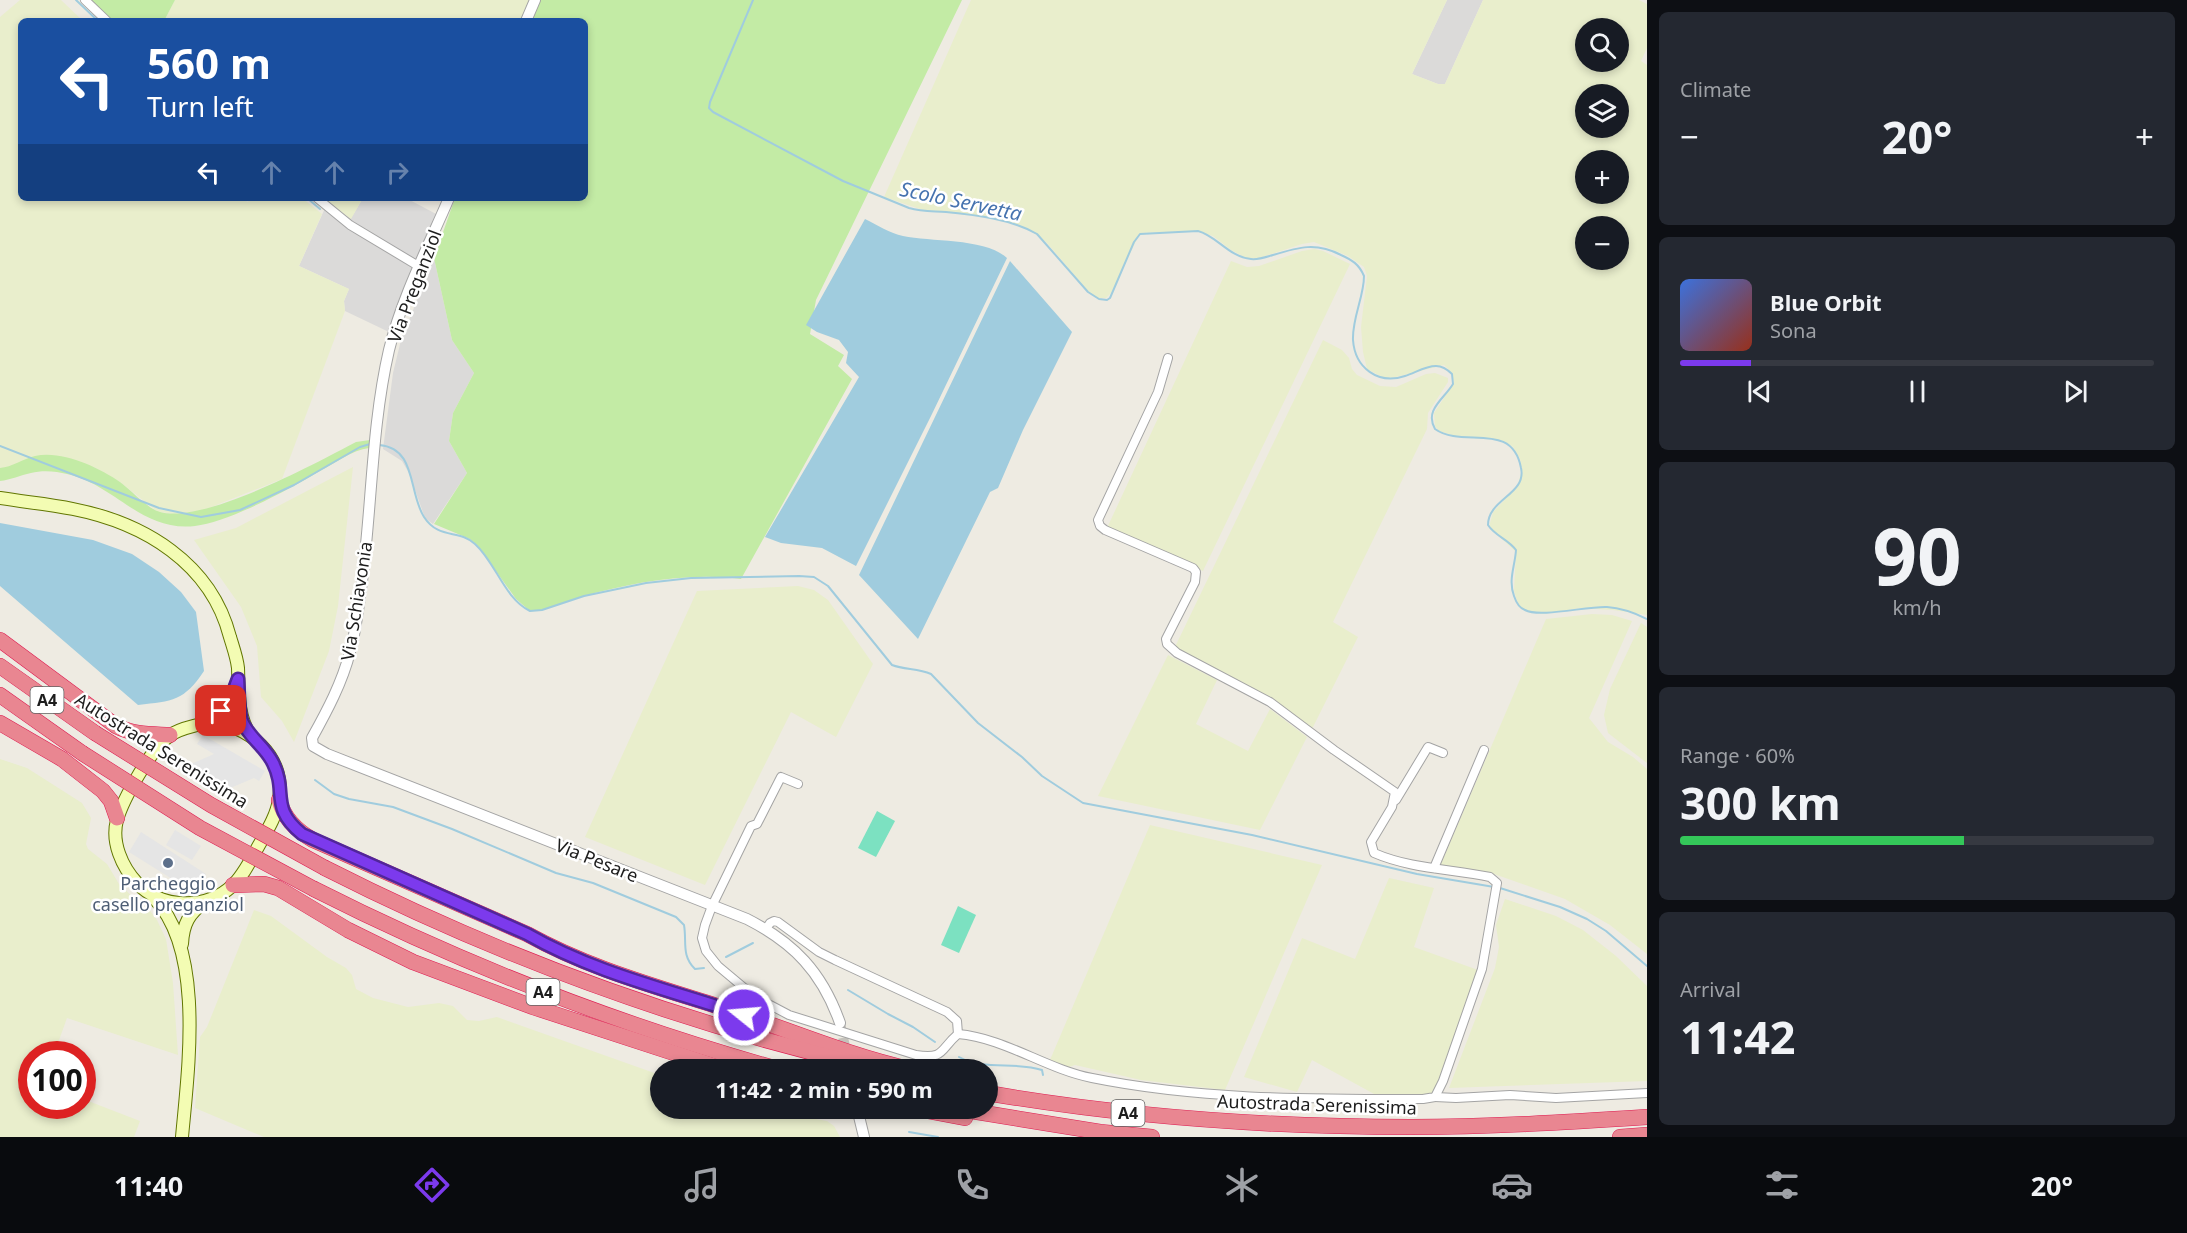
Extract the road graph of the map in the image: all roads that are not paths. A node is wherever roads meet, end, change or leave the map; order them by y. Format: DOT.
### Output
graph roads {
  1 [pos="85,0"];
  2 [pos="535,0"];
  3 [pos="103,18"];
  4 [pos="527,18"];
  5 [pos="321,201"];
  6 [pos="448,201"];
  7 [pos="420,267"];
  8 [pos="1168,358"];
  9 [pos="375,451"];
  10 [pos="0,498"];
  11 [pos="0,640"];
  12 [pos="0,666"];
  13 [pos="238,679"];
  14 [pos="0,695"];
  15 [pos="208,722"];
  16 [pos="0,723"];
  17 [pos="170,735"];
  18 [pos="250,736"];
  19 [pos="313,746"];
  20 [pos="1484,750"];
  21 [pos="1443,753"];
  22 [pos="798,784"];
  23 [pos="279,800"];
  24 [pos="1395,800"];
  25 [pos="117,818"];
  26 [pos="1434,868"];
  27 [pos="233,885"];
  28 [pos="151,894"];
  29 [pos="207,901"];
  30 [pos="712,906"];
  31 [pos="766,929"];
  32 [pos="182,952"];
  33 [pos="840,1023"];
  34 [pos="958,1034"];
  35 [pos="692,1059"];
  36 [pos="741,1059"];
  37 [pos="839,1059"];
  38 [pos="878,1059"];
  39 [pos="1647,1093"];
  40 [pos="998,1095"];
  41 [pos="1435,1097"];
  42 [pos="998,1117"];
  43 [pos="1647,1117"];
  44 [pos="860,1119"];
  45 [pos="976,1119"];
  46 [pos="1015,1120"];
  47 [pos="1647,1135"];
  48 [pos="182,1137"];
  49 [pos="864,1137"];
  50 [pos="1152,1137"];
  51 [pos="1620,1137"];
  1 -- 3 [label="street"];
  2 -- 4 [label="street"];
  5 -- 7 [label="street"];
  6 -- 7 [label="street, Via Preganziol"];
  7 -- 9 [label="street, Via Preganziol"];
  8 -- 24 [label="street"];
  9 -- 19 [label="street, Via Schiavonia"];
  10 -- 13 [label="main road"];
  11 -- 17 [label="highway"];
  12 -- 37 [label="highway, Autostrada Serenissima / A4, bridge"];
  13 -- 15 [label="main road"];
  13 -- 18 [label="main road"];
  14 -- 36 [label="highway, A4, bridge"];
  15 -- 17 [label="main road"];
  15 -- 18 [label="main road"];
  16 -- 25 [label="highway"];
  17 -- 25 [label="main road"];
  18 -- 23 [label="main road"];
  19 -- 30 [label="street, Via Pesare"];
  20 -- 26 [label="street"];
  21 -- 24 [label="street"];
  22 -- 30 [label="street"];
  23 -- 27 [label="main road"];
  23 -- 38 [label="highway"];
  24 -- 26 [label="street"];
  25 -- 28 [label="main road"];
  26 -- 41 [label="street"];
  27 -- 29 [label="main road"];
  27 -- 35 [label="highway"];
  28 -- 29 [label="main road"];
  28 -- 32 [label="main road"];
  29 -- 32 [label="main road"];
  30 -- 31 [label="street, Via Pesare"];
  30 -- 34 [label="street"];
  31 -- 33 [label="street, Via Pesare"];
  31 -- 34 [label="street"];
  32 -- 48 [label="main road"];
  34 -- 41 [label="street"];
  39 -- 41 [label="street"];
  40 -- 43 [label="highway, Autostrada Serenissima / A4"];
  42 -- 46 [label="highway, A4"];
  44 -- 49 [label="street"];
  45 -- 46 [label="highway"];
  46 -- 50 [label="highway, A4"];
  47 -- 51 [label="highway"];
}
